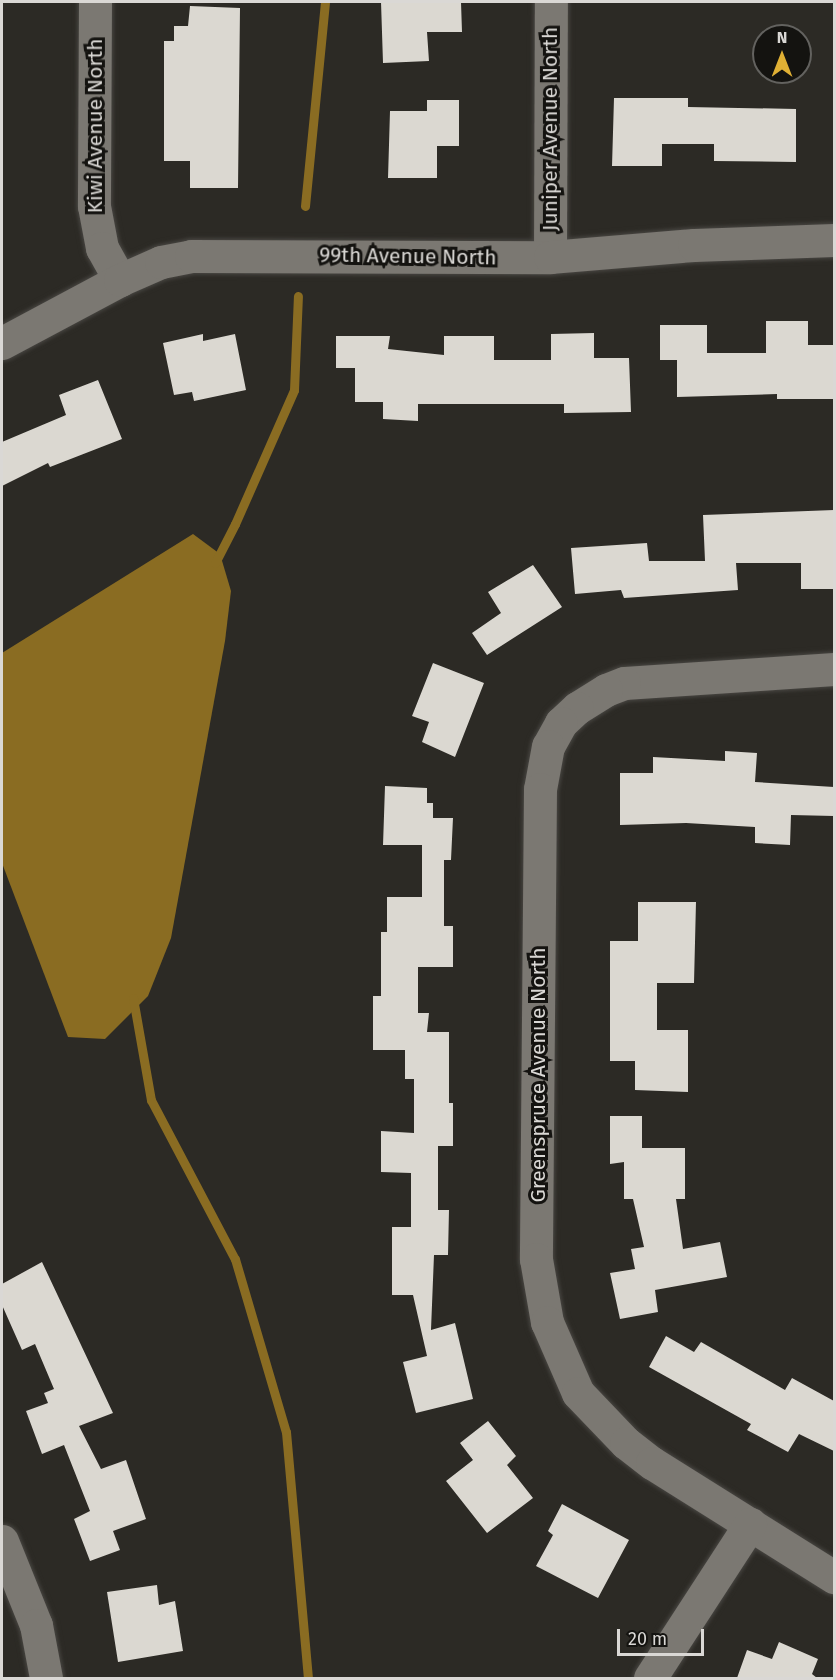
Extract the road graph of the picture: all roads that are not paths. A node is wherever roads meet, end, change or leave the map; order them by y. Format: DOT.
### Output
graph roads {
  1 [pos="95,2"];
  2 [pos="551,2"];
  3 [pos="834,240"];
  4 [pos="550,258"];
  5 [pos="120,280"];
  6 [pos="2,343"];
  7 [pos="834,669"];
  8 [pos="750,1524"];
  9 [pos="2,1541"];
  10 [pos="834,1577"];
  11 [pos="46,1678"];
  12 [pos="651,1678"];
  1 -- 5 [label="street, Kiwi Avenue North"];
  2 -- 4 [label="street, Juniper Avenue North"];
  3 -- 4 [label="street, 99th Avenue North"];
  4 -- 5 [label="street, 99th Avenue North"];
  5 -- 6 [label="street, 99th Avenue North"];
  7 -- 8 [label="street, Greenspruce Avenue North"];
  8 -- 10 [label="street, Greenspruce Avenue North"];
  8 -- 12 [label="street"];
  9 -- 11 [label="street"];
}
